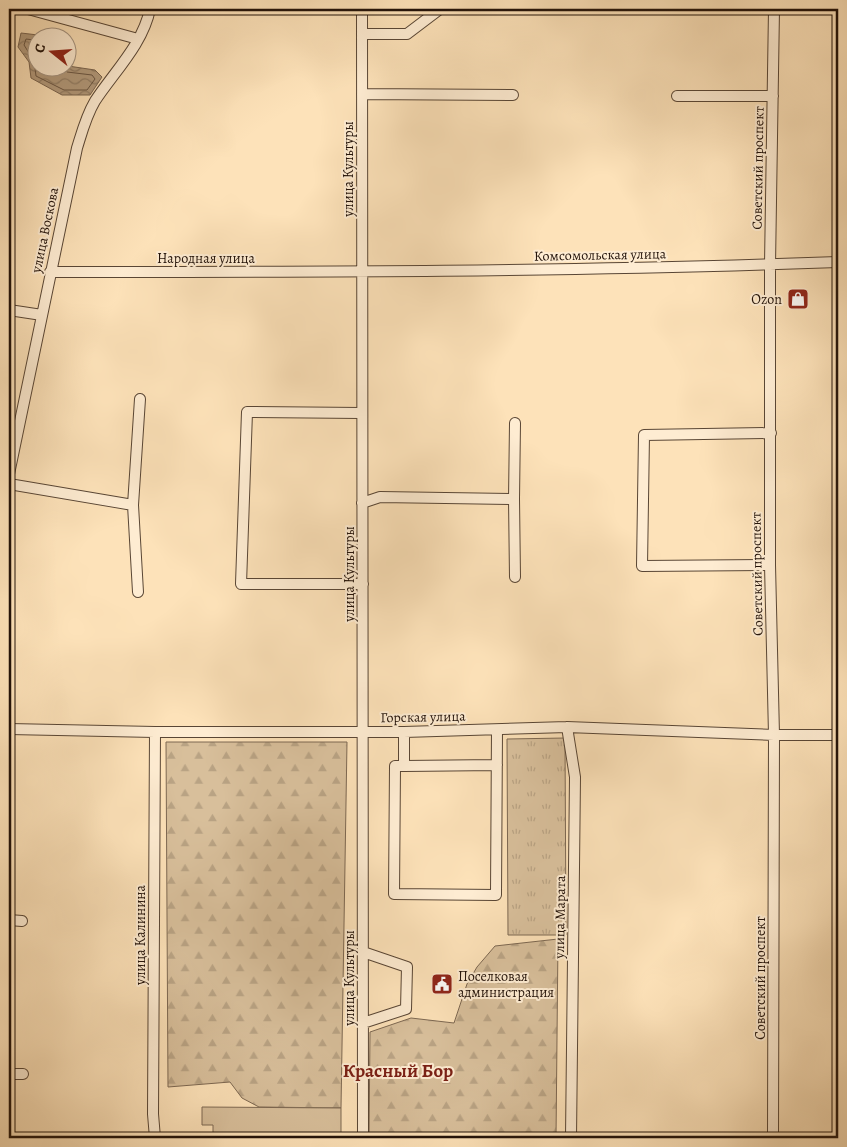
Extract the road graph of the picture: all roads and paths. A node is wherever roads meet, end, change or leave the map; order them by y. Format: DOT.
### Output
graph roads {
  1 [pos="28,9"];
  2 [pos="150,9"];
  3 [pos="362,9"];
  4 [pos="440,9"];
  5 [pos="774,9"];
  6 [pos="362,34"];
  7 [pos="138,38"];
  8 [pos="362,94"];
  9 [pos="513,95"];
  10 [pos="676,96"];
  11 [pos="773,96"];
  12 [pos="838,262"];
  13 [pos="770,265"];
  14 [pos="50,272"];
  15 [pos="362,272"];
  16 [pos="9,310"];
  17 [pos="42,315"];
  18 [pos="140,399"];
  19 [pos="361,413"];
  20 [pos="515,423"];
  21 [pos="771,433"];
  22 [pos="9,474"];
  23 [pos="9,484"];
  24 [pos="514,499"];
  25 [pos="362,504"];
  26 [pos="133,505"];
  27 [pos="770,565"];
  28 [pos="515,577"];
  29 [pos="363,584"];
  30 [pos="138,592"];
  31 [pos="567,727"];
  32 [pos="9,729"];
  33 [pos="497,730"];
  34 [pos="155,732"];
  35 [pos="363,732"];
  36 [pos="404,732"];
  37 [pos="774,735"];
  38 [pos="838,735"];
  39 [pos="497,765"];
  40 [pos="404,766"];
  41 [pos="9,920"];
  42 [pos="22,922"];
  43 [pos="363,952"];
  44 [pos="363,1023"];
  45 [pos="9,1074"];
  46 [pos="23,1074"];
  47 [pos="154,1138"];
  48 [pos="363,1138"];
  49 [pos="571,1138"];
  50 [pos="773,1138"];
  1 -- 7 [label="street"];
  2 -- 7 [label="street, улица Воскова"];
  3 -- 6 [label="street, улица Культуры"];
  4 -- 6 [label="street"];
  5 -- 11 [label="street, Советский проспект"];
  6 -- 8 [label="street, улица Культуры"];
  7 -- 14 [label="street, улица Воскова"];
  8 -- 9 [label="street"];
  8 -- 15 [label="street, улица Культуры"];
  10 -- 11 [label="street"];
  11 -- 13 [label="street, Советский проспект"];
  12 -- 13 [label="street, Комсомольская улица"];
  13 -- 15 [label="street, Комсомольская улица"];
  13 -- 21 [label="street, Советский проспект"];
  14 -- 15 [label="street, Народная улица"];
  14 -- 17 [label="street, улица Воскова"];
  15 -- 19 [label="street, улица Культуры"];
  16 -- 17 [label="street"];
  17 -- 22 [label="street, улица Воскова"];
  18 -- 26 [label="street"];
  19 -- 25 [label="street, улица Культуры"];
  19 -- 29 [label="street"];
  20 -- 24 [label="street"];
  21 -- 27 [label="street, Советский проспект"];
  21 -- 27 [label="street"];
  23 -- 26 [label="street"];
  24 -- 25 [label="street"];
  24 -- 28 [label="street"];
  25 -- 29 [label="street, улица Культуры"];
  26 -- 30 [label="street"];
  27 -- 37 [label="street, Советский проспект"];
  29 -- 35 [label="street, улица Культуры"];
  31 -- 33 [label="street, Горская улица"];
  31 -- 37 [label="street, Горская улица"];
  31 -- 49 [label="street, улица Марата"];
  32 -- 34 [label="street, Горская улица"];
  33 -- 36 [label="street, Горская улица"];
  33 -- 39 [label="street"];
  34 -- 35 [label="street, Горская улица"];
  34 -- 47 [label="street, улица Калинина"];
  35 -- 36 [label="street, Горская улица"];
  35 -- 43 [label="street, улица Культуры"];
  36 -- 40 [label="street"];
  37 -- 38 [label="street, Горская улица"];
  37 -- 50 [label="street, Советский проспект"];
  39 -- 40 [label="street"];
  39 -- 40 [label="street"];
  41 -- 42 [label="street"];
  43 -- 44 [label="street, улица Культуры"];
  43 -- 44 [label="street"];
  44 -- 48 [label="street, улица Культуры"];
  45 -- 46 [label="street"];
}
